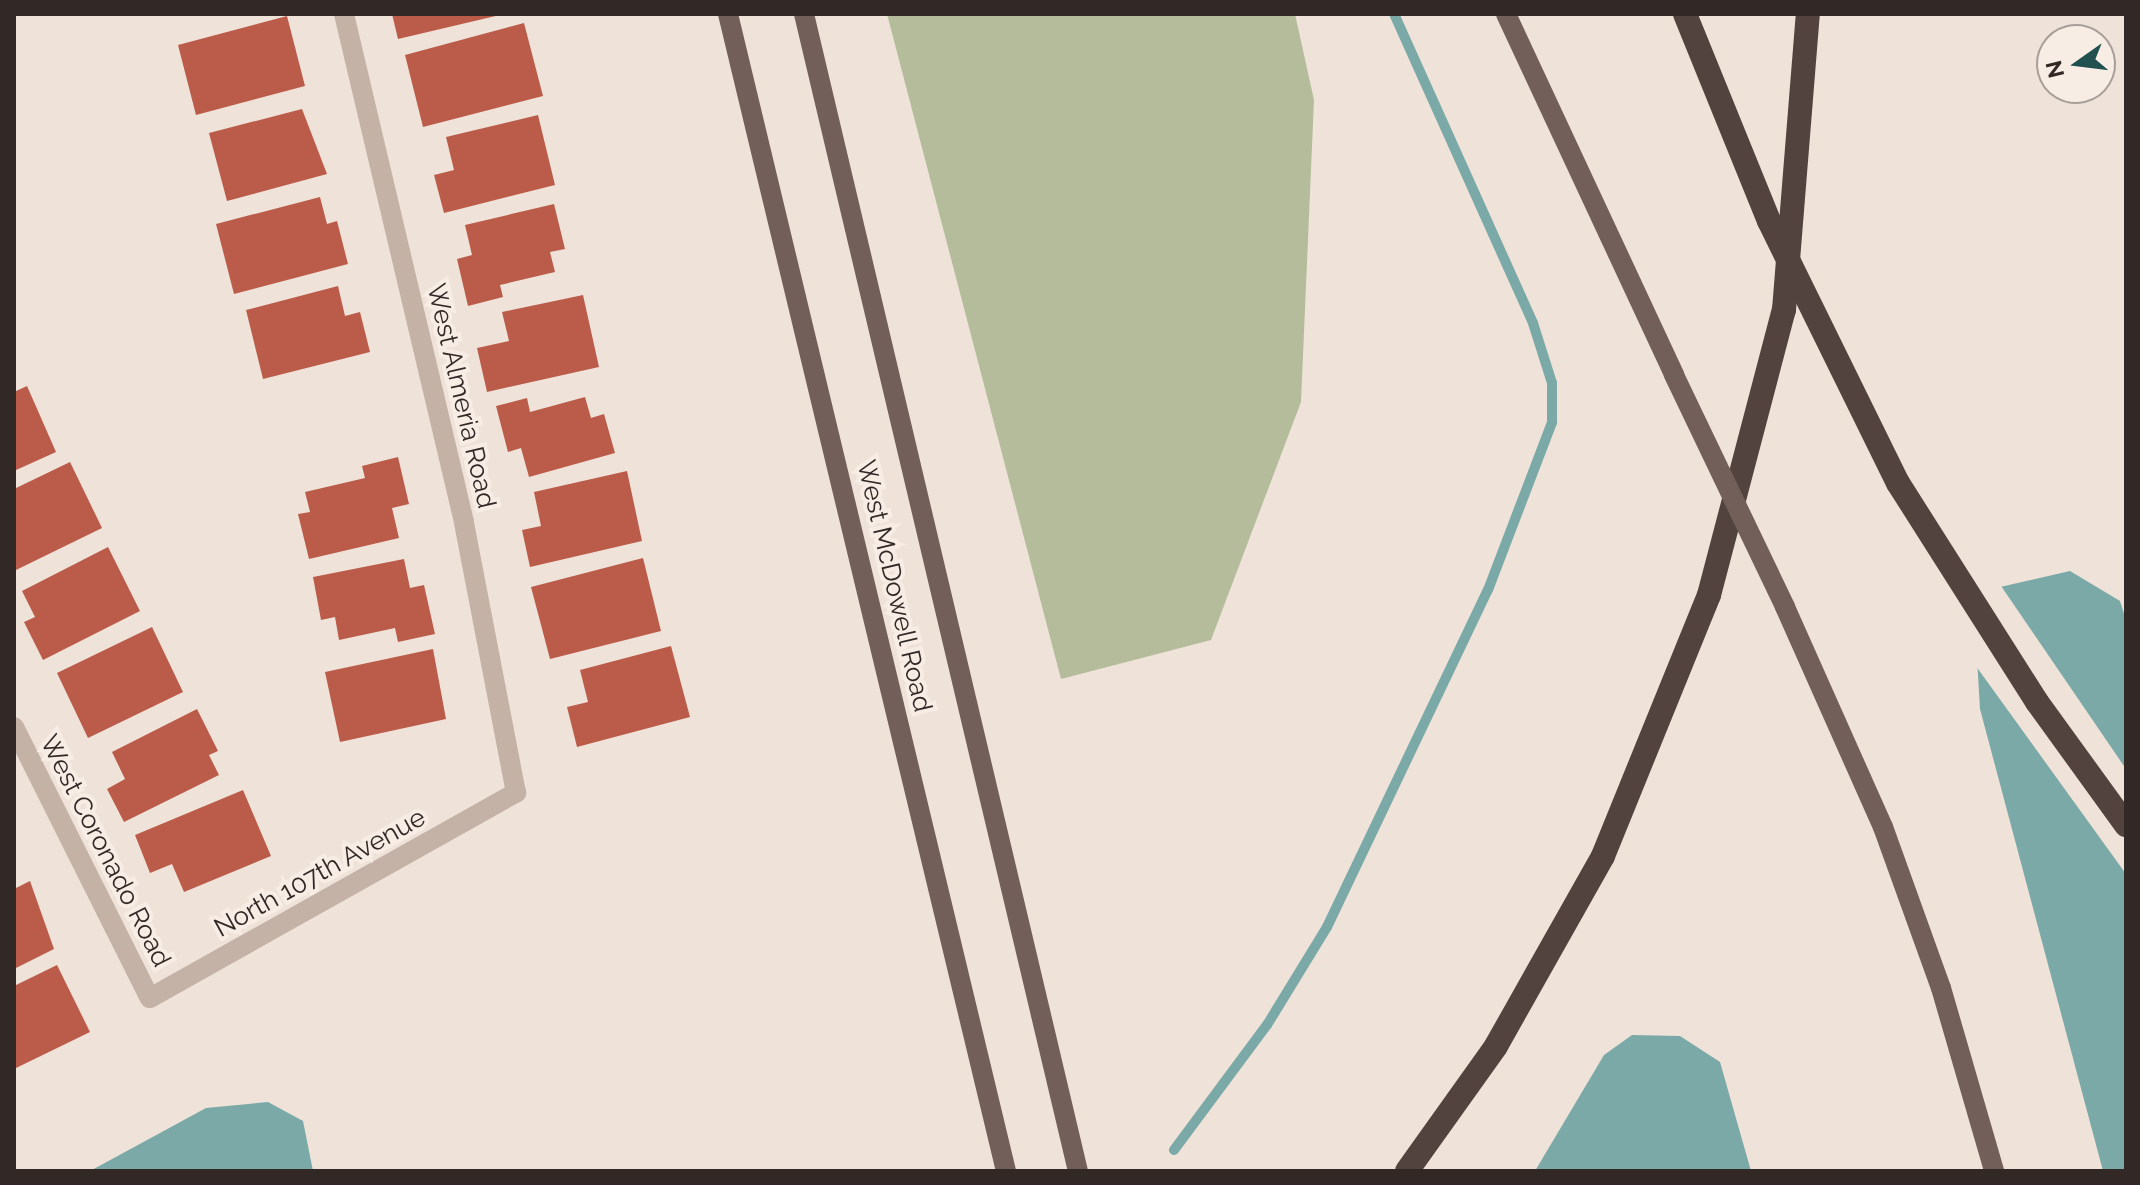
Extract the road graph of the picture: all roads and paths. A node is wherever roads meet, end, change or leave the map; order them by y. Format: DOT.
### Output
graph roads {
  1 [pos="344,14"];
  2 [pos="728,14"];
  3 [pos="804,14"];
  4 [pos="1506,14"];
  5 [pos="1685,14"];
  6 [pos="1808,14"];
  7 [pos="14,727"];
  8 [pos="516,793"];
  9 [pos="2126,825"];
  10 [pos="150,998"];
  11 [pos="1006,1171"];
  12 [pos="1078,1171"];
  13 [pos="1407,1171"];
  14 [pos="1994,1171"];
  1 -- 8 [label="street, West Almeria Road"];
  2 -- 11 [label="main road, West McDowell Road"];
  3 -- 12 [label="main road, West McDowell Road"];
  4 -- 14 [label="main road, bridge"];
  5 -- 9 [label="highway, bridge"];
  6 -- 13 [label="highway"];
  7 -- 10 [label="street, West Coronado Road"];
  8 -- 10 [label="street, North 107th Avenue"];
}
